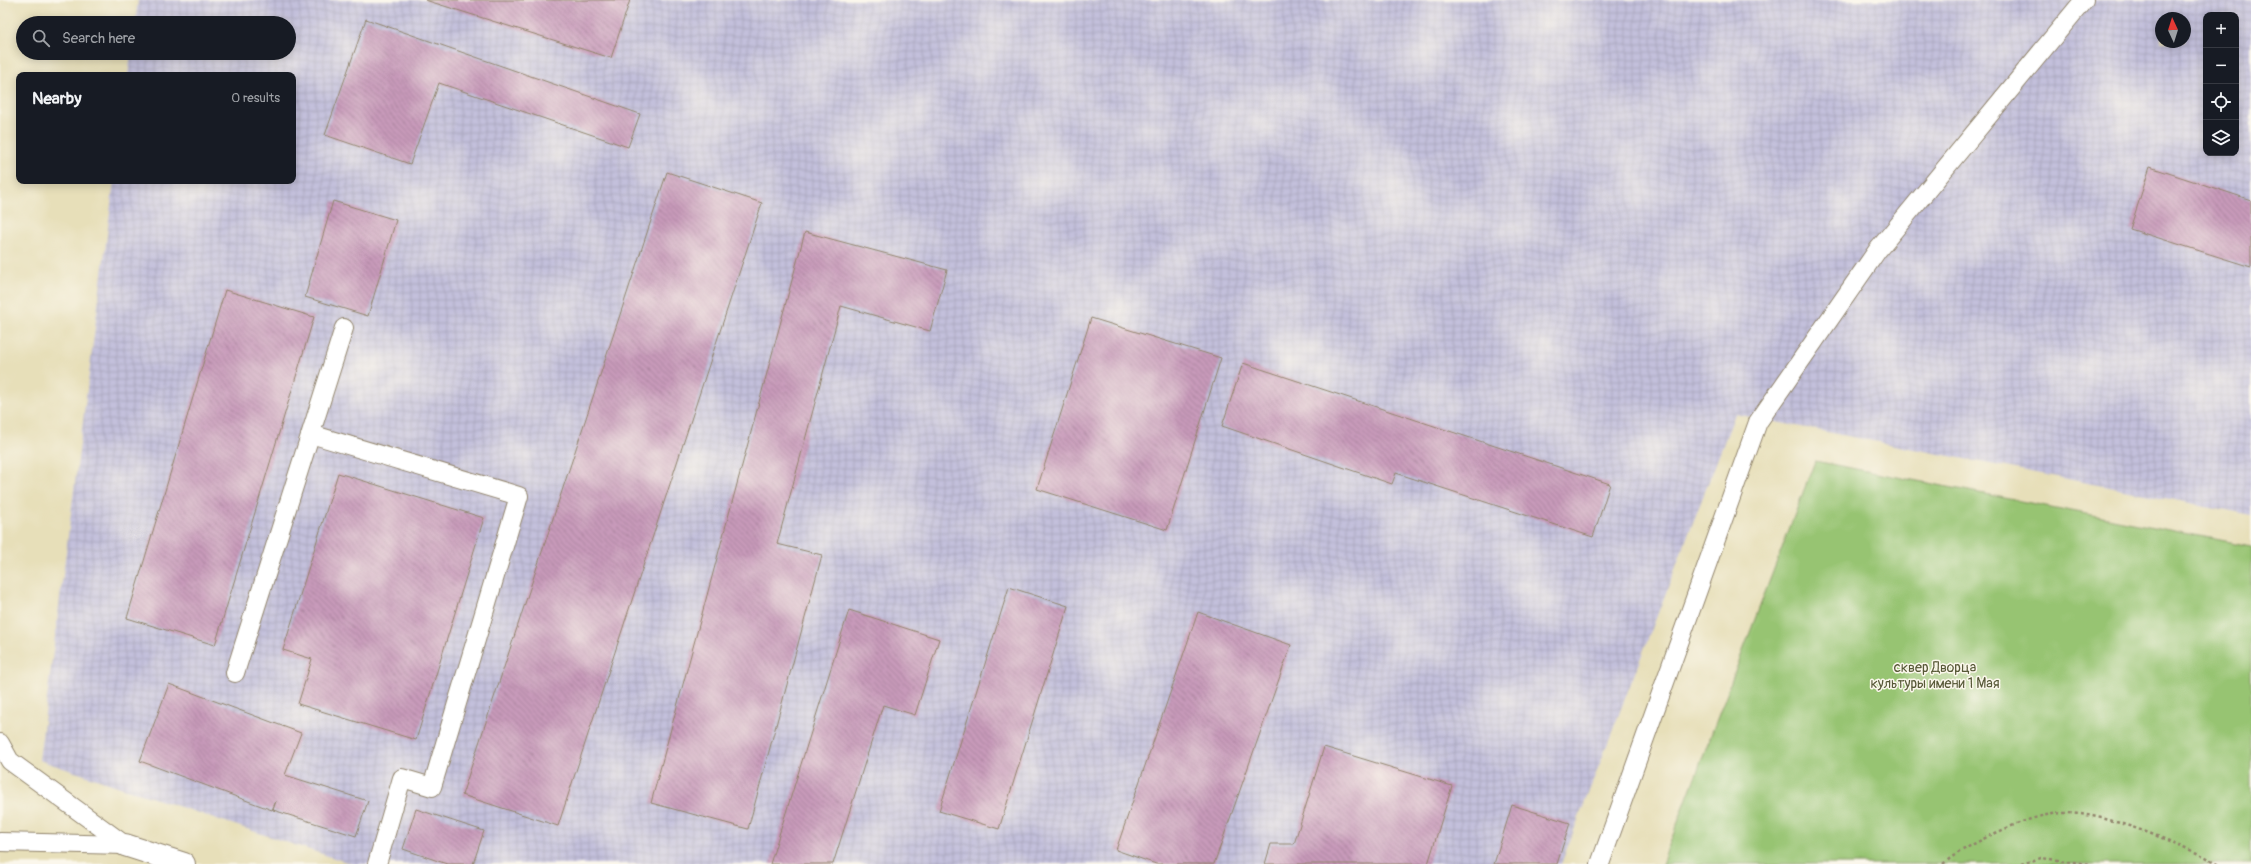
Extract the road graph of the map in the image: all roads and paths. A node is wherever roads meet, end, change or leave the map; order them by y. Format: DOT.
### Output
graph roads {
  1 [pos="2084,0"];
  2 [pos="344,328"];
  3 [pos="311,434"];
  4 [pos="235,673"];
  5 [pos="0,744"];
  6 [pos="0,842"];
  7 [pos="125,845"];
  8 [pos="184,864"];
  9 [pos="377,864"];
  10 [pos="1600,864"];
  11 [pos="1943,864"];
  12 [pos="2021,864"];
  13 [pos="2090,864"];
  14 [pos="2220,864"];
  1 -- 10 [label="lane"];
  2 -- 3 [label="lane"];
  3 -- 4 [label="lane"];
  3 -- 9 [label="lane"];
  5 -- 7 [label="lane"];
  6 -- 7 [label="lane"];
  7 -- 8 [label="street"];
  11 -- 14 [label="path"];
  12 -- 13 [label="path"];
}
